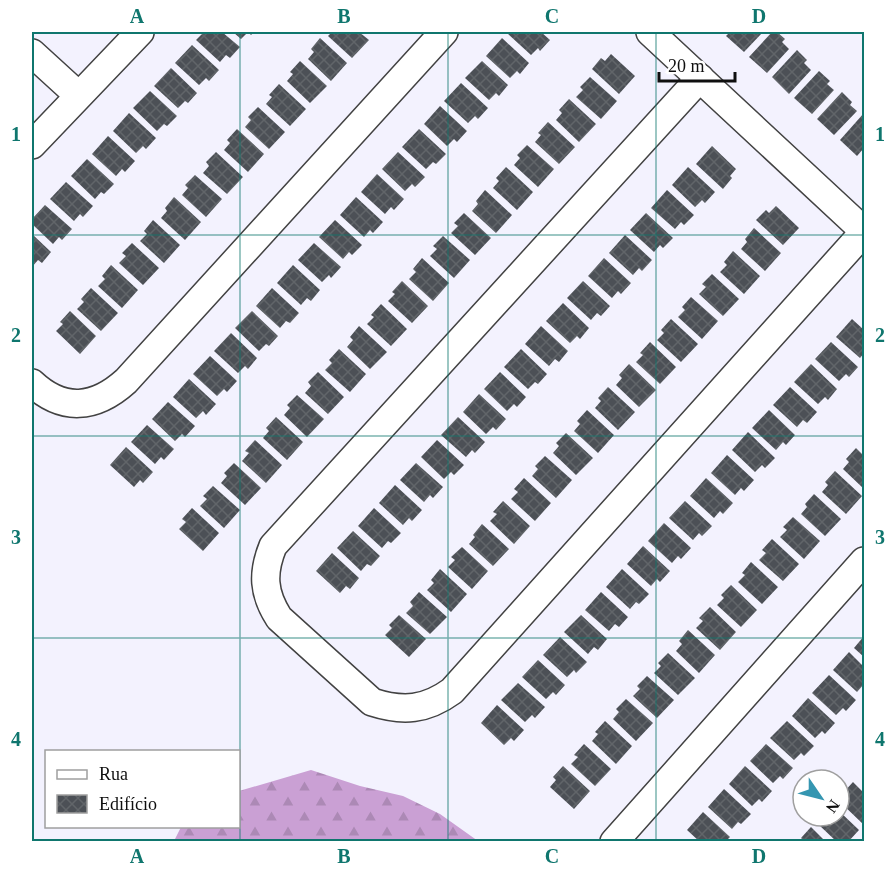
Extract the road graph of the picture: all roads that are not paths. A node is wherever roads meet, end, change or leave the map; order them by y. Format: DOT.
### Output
graph roads {
  1 [pos="140,32"];
  2 [pos="444,32"];
  3 [pos="650,32"];
  4 [pos="32,53"];
  5 [pos="700,78"];
  6 [pos="78,95"];
  7 [pos="32,145"];
  8 [pos="864,231"];
  9 [pos="32,383"];
  10 [pos="864,561"];
  11 [pos="615,842"];
  1 -- 6 [label="street"];
  2 -- 9 [label="street"];
  3 -- 5 [label="street"];
  4 -- 6 [label="street"];
  5 -- 8 [label="street"];
  5 -- 8 [label="street"];
  6 -- 7 [label="street"];
  10 -- 11 [label="street"];
}
